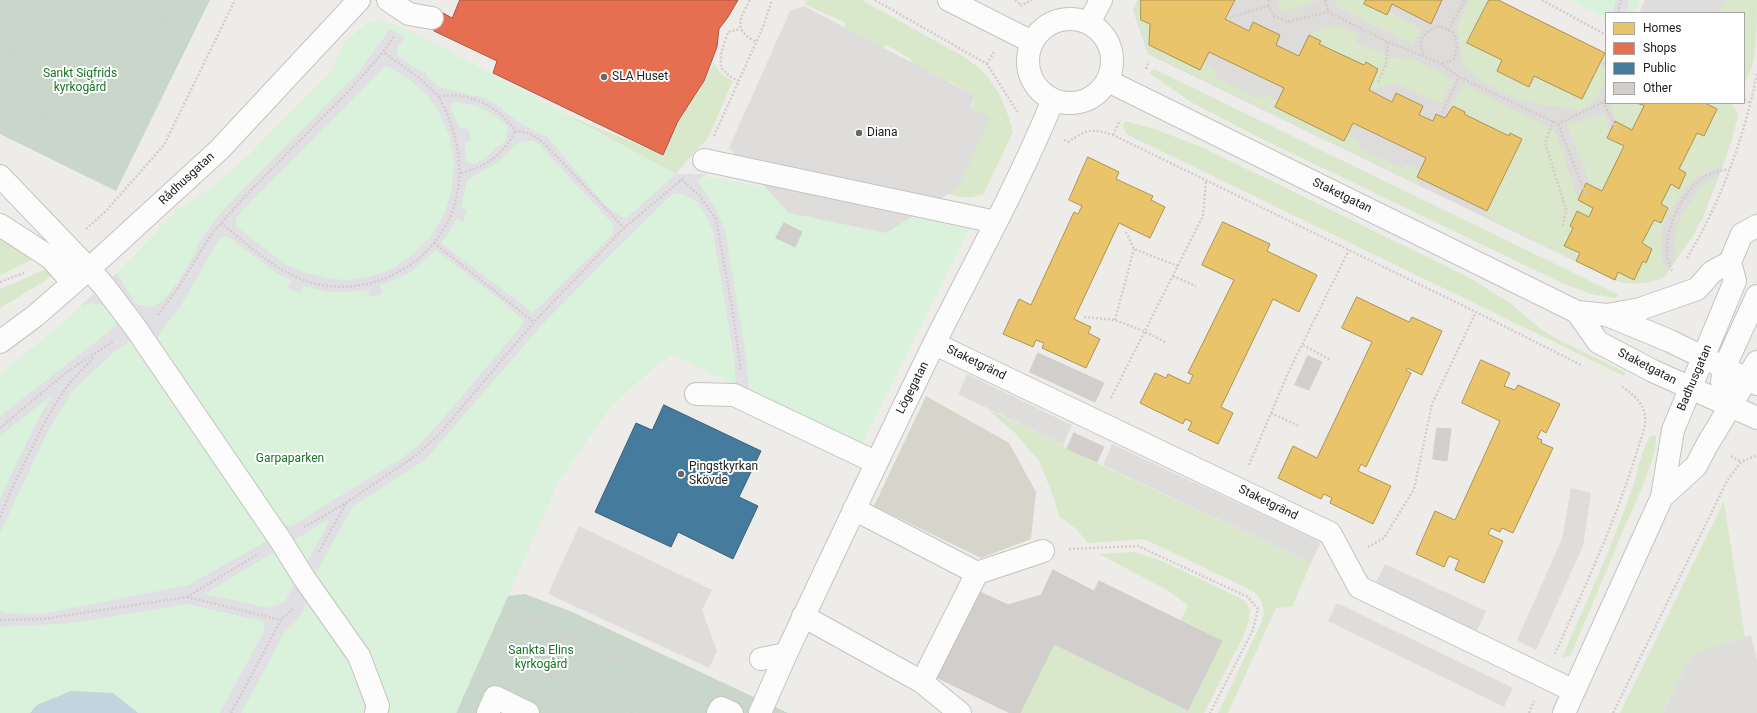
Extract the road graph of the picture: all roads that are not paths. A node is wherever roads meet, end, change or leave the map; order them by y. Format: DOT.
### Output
graph roads {
  1 [pos="359,0"];
  2 [pos="388,0"];
  3 [pos="949,0"];
  4 [pos="1101,0"];
  5 [pos="432,18"];
  6 [pos="1089,23"];
  7 [pos="1032,42"];
  8 [pos="1108,80"];
  9 [pos="1052,100"];
  10 [pos="704,160"];
  11 [pos="0,176"];
  12 [pos="996,222"];
  13 [pos="0,224"];
  14 [pos="1757,226"];
  15 [pos="59,252"];
  16 [pos="1730,262"];
  17 [pos="89,269"];
  18 [pos="72,283"];
  19 [pos="1757,296"];
  20 [pos="1577,312"];
  21 [pos="1607,314"];
  22 [pos="0,342"];
  23 [pos="935,344"];
  24 [pos="1703,358"];
  25 [pos="1724,368"];
  26 [pos="1754,375"];
  27 [pos="1690,388"];
  28 [pos="696,394"];
  29 [pos="1730,406"];
  30 [pos="1757,418"];
  31 [pos="875,462"];
  32 [pos="1662,497"];
  33 [pos="854,508"];
  34 [pos="1043,551"];
  35 [pos="977,573"];
  36 [pos="803,616"];
  37 [pos="786,654"];
  38 [pos="761,659"];
  39 [pos="922,682"];
  40 [pos="1574,691"];
  41 [pos="376,713"];
  42 [pos="488,713"];
  43 [pos="528,713"];
  44 [pos="760,713"];
  45 [pos="960,713"];
  46 [pos="1564,713"];
  1 -- 17 [label="street, Rådhusgatan"];
  2 -- 5 [label="street"];
  3 -- 7 [label="street"];
  4 -- 6 [label="street"];
  6 -- 7 [label="street"];
  6 -- 8 [label="street"];
  7 -- 9 [label="street"];
  8 -- 9 [label="street"];
  8 -- 20 [label="street, Staketgatan"];
  9 -- 12 [label="street, Lögegatan"];
  10 -- 12 [label="street"];
  11 -- 15 [label="street"];
  12 -- 23 [label="street, Lögegatan"];
  13 -- 15 [label="street"];
  14 -- 16 [label="street"];
  15 -- 17 [label="street"];
  15 -- 18 [label="street"];
  16 -- 21 [label="street"];
  16 -- 24 [label="street, Badhusgatan"];
  17 -- 18 [label="street, Rådhusgatan"];
  17 -- 41 [label="street"];
  18 -- 22 [label="street, Rådhusgatan"];
  19 -- 25 [label="street, Badhusgatan"];
  20 -- 21 [label="street, Staketgatan"];
  20 -- 27 [label="street, Staketgatan"];
  21 -- 24 [label="street, Staketgatan"];
  23 -- 31 [label="street, Lögegatan"];
  23 -- 40 [label="street, Staketgränd"];
  24 -- 25 [label="street, Staketgatan"];
  24 -- 27 [label="street, Badhusgatan"];
  25 -- 26 [label="street, Staketgatan"];
  25 -- 29 [label="street, Badhusgatan"];
  26 -- 29 [label="street, Badhusgatan"];
  27 -- 29 [label="street, Staketgatan"];
  27 -- 32 [label="street, Badhusgatan"];
  28 -- 31 [label="street"];
  29 -- 30 [label="street, Staketgatan"];
  29 -- 32 [label="street, Badhusgatan"];
  31 -- 33 [label="street, Lögegatan"];
  32 -- 40 [label="street, Badhusgatan"];
  33 -- 35 [label="street"];
  33 -- 36 [label="street, Lögegatan"];
  34 -- 35 [label="street"];
  35 -- 39 [label="street"];
  36 -- 37 [label="street, Lögegatan"];
  36 -- 39 [label="street"];
  37 -- 38 [label="street"];
  37 -- 44 [label="street, Lögegatan"];
  39 -- 45 [label="street"];
  40 -- 46 [label="street, Badhusgatan"];
  42 -- 43 [label="street"];
}
